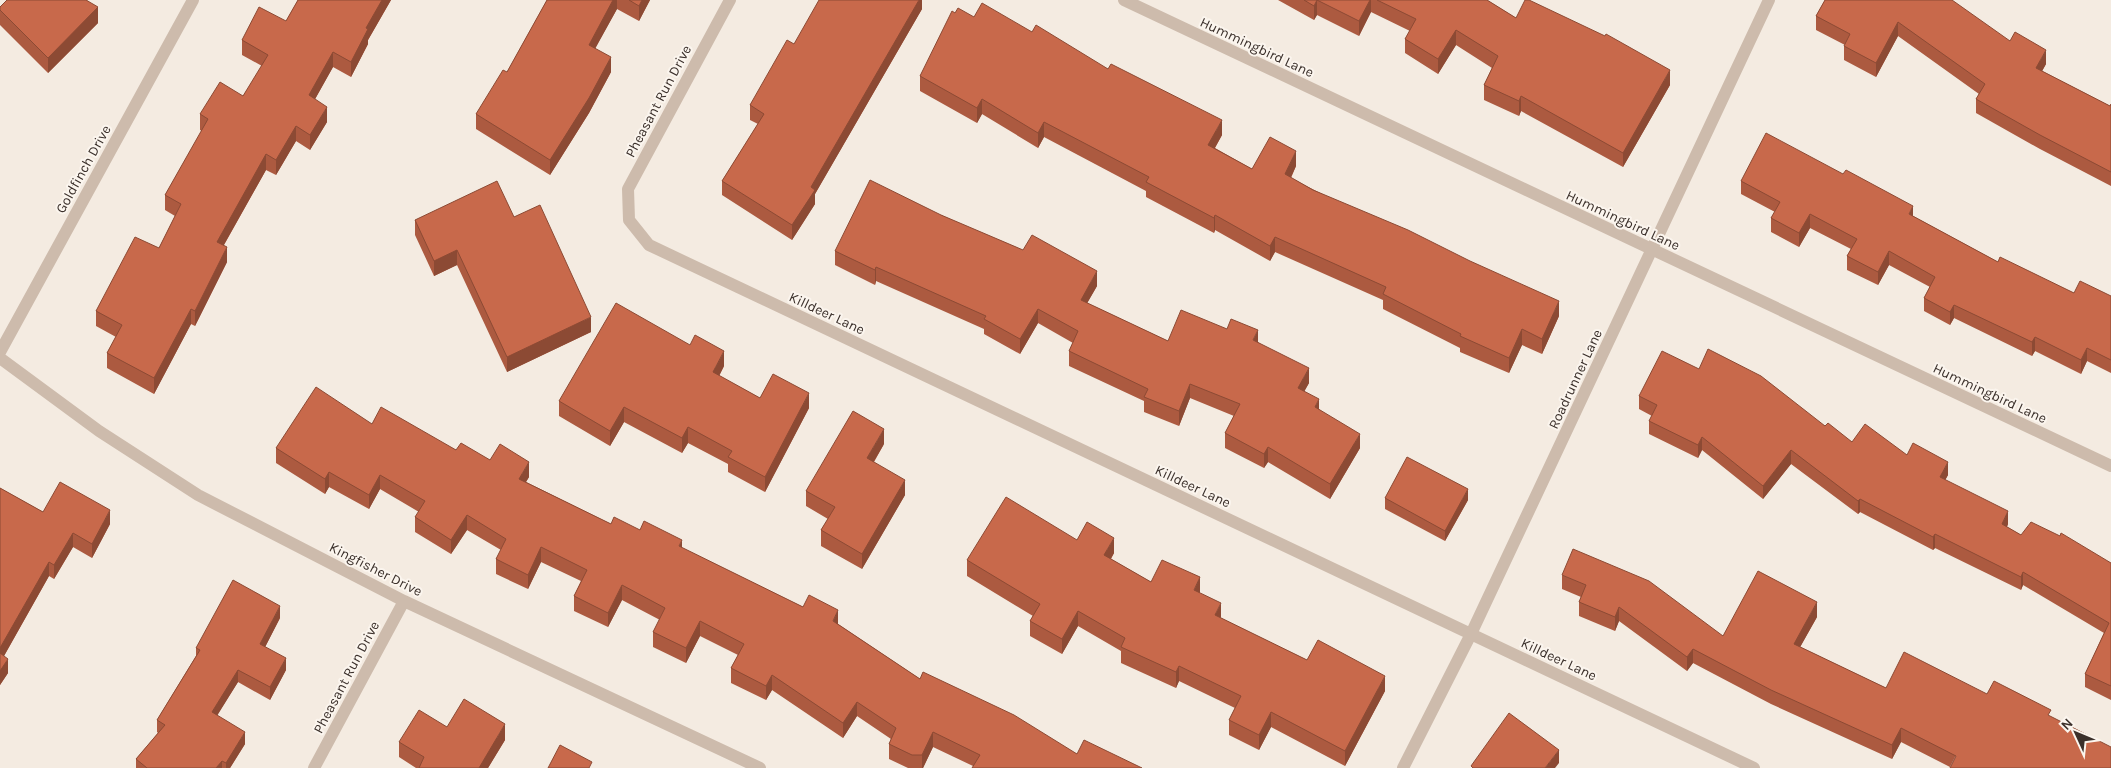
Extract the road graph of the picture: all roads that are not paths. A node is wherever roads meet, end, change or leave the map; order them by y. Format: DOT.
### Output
graph roads {
  1 [pos="193,0"];
  2 [pos="730,0"];
  3 [pos="1124,0"];
  4 [pos="1769,0"];
  5 [pos="629,220"];
  6 [pos="1653,251"];
  7 [pos="0,352"];
  8 [pos="0,358"];
  9 [pos="2111,466"];
  10 [pos="404,601"];
  11 [pos="1471,634"];
  12 [pos="314,768"];
  13 [pos="760,768"];
  14 [pos="1403,768"];
  15 [pos="1754,768"];
  1 -- 7 [label="street, Goldfinch Drive"];
  2 -- 5 [label="street, Pheasant Run Drive"];
  3 -- 6 [label="street, Hummingbird Lane"];
  4 -- 6 [label="street, Roadrunner Lane"];
  5 -- 11 [label="street, Killdeer Lane"];
  6 -- 9 [label="street, Hummingbird Lane"];
  6 -- 11 [label="street, Roadrunner Lane"];
  8 -- 10 [label="street, Kingfisher Drive"];
  10 -- 12 [label="street, Pheasant Run Drive"];
  10 -- 13 [label="street, Kingfisher Drive"];
  11 -- 14 [label="street, Roadrunner Lane"];
  11 -- 15 [label="street, Killdeer Lane"];
}
